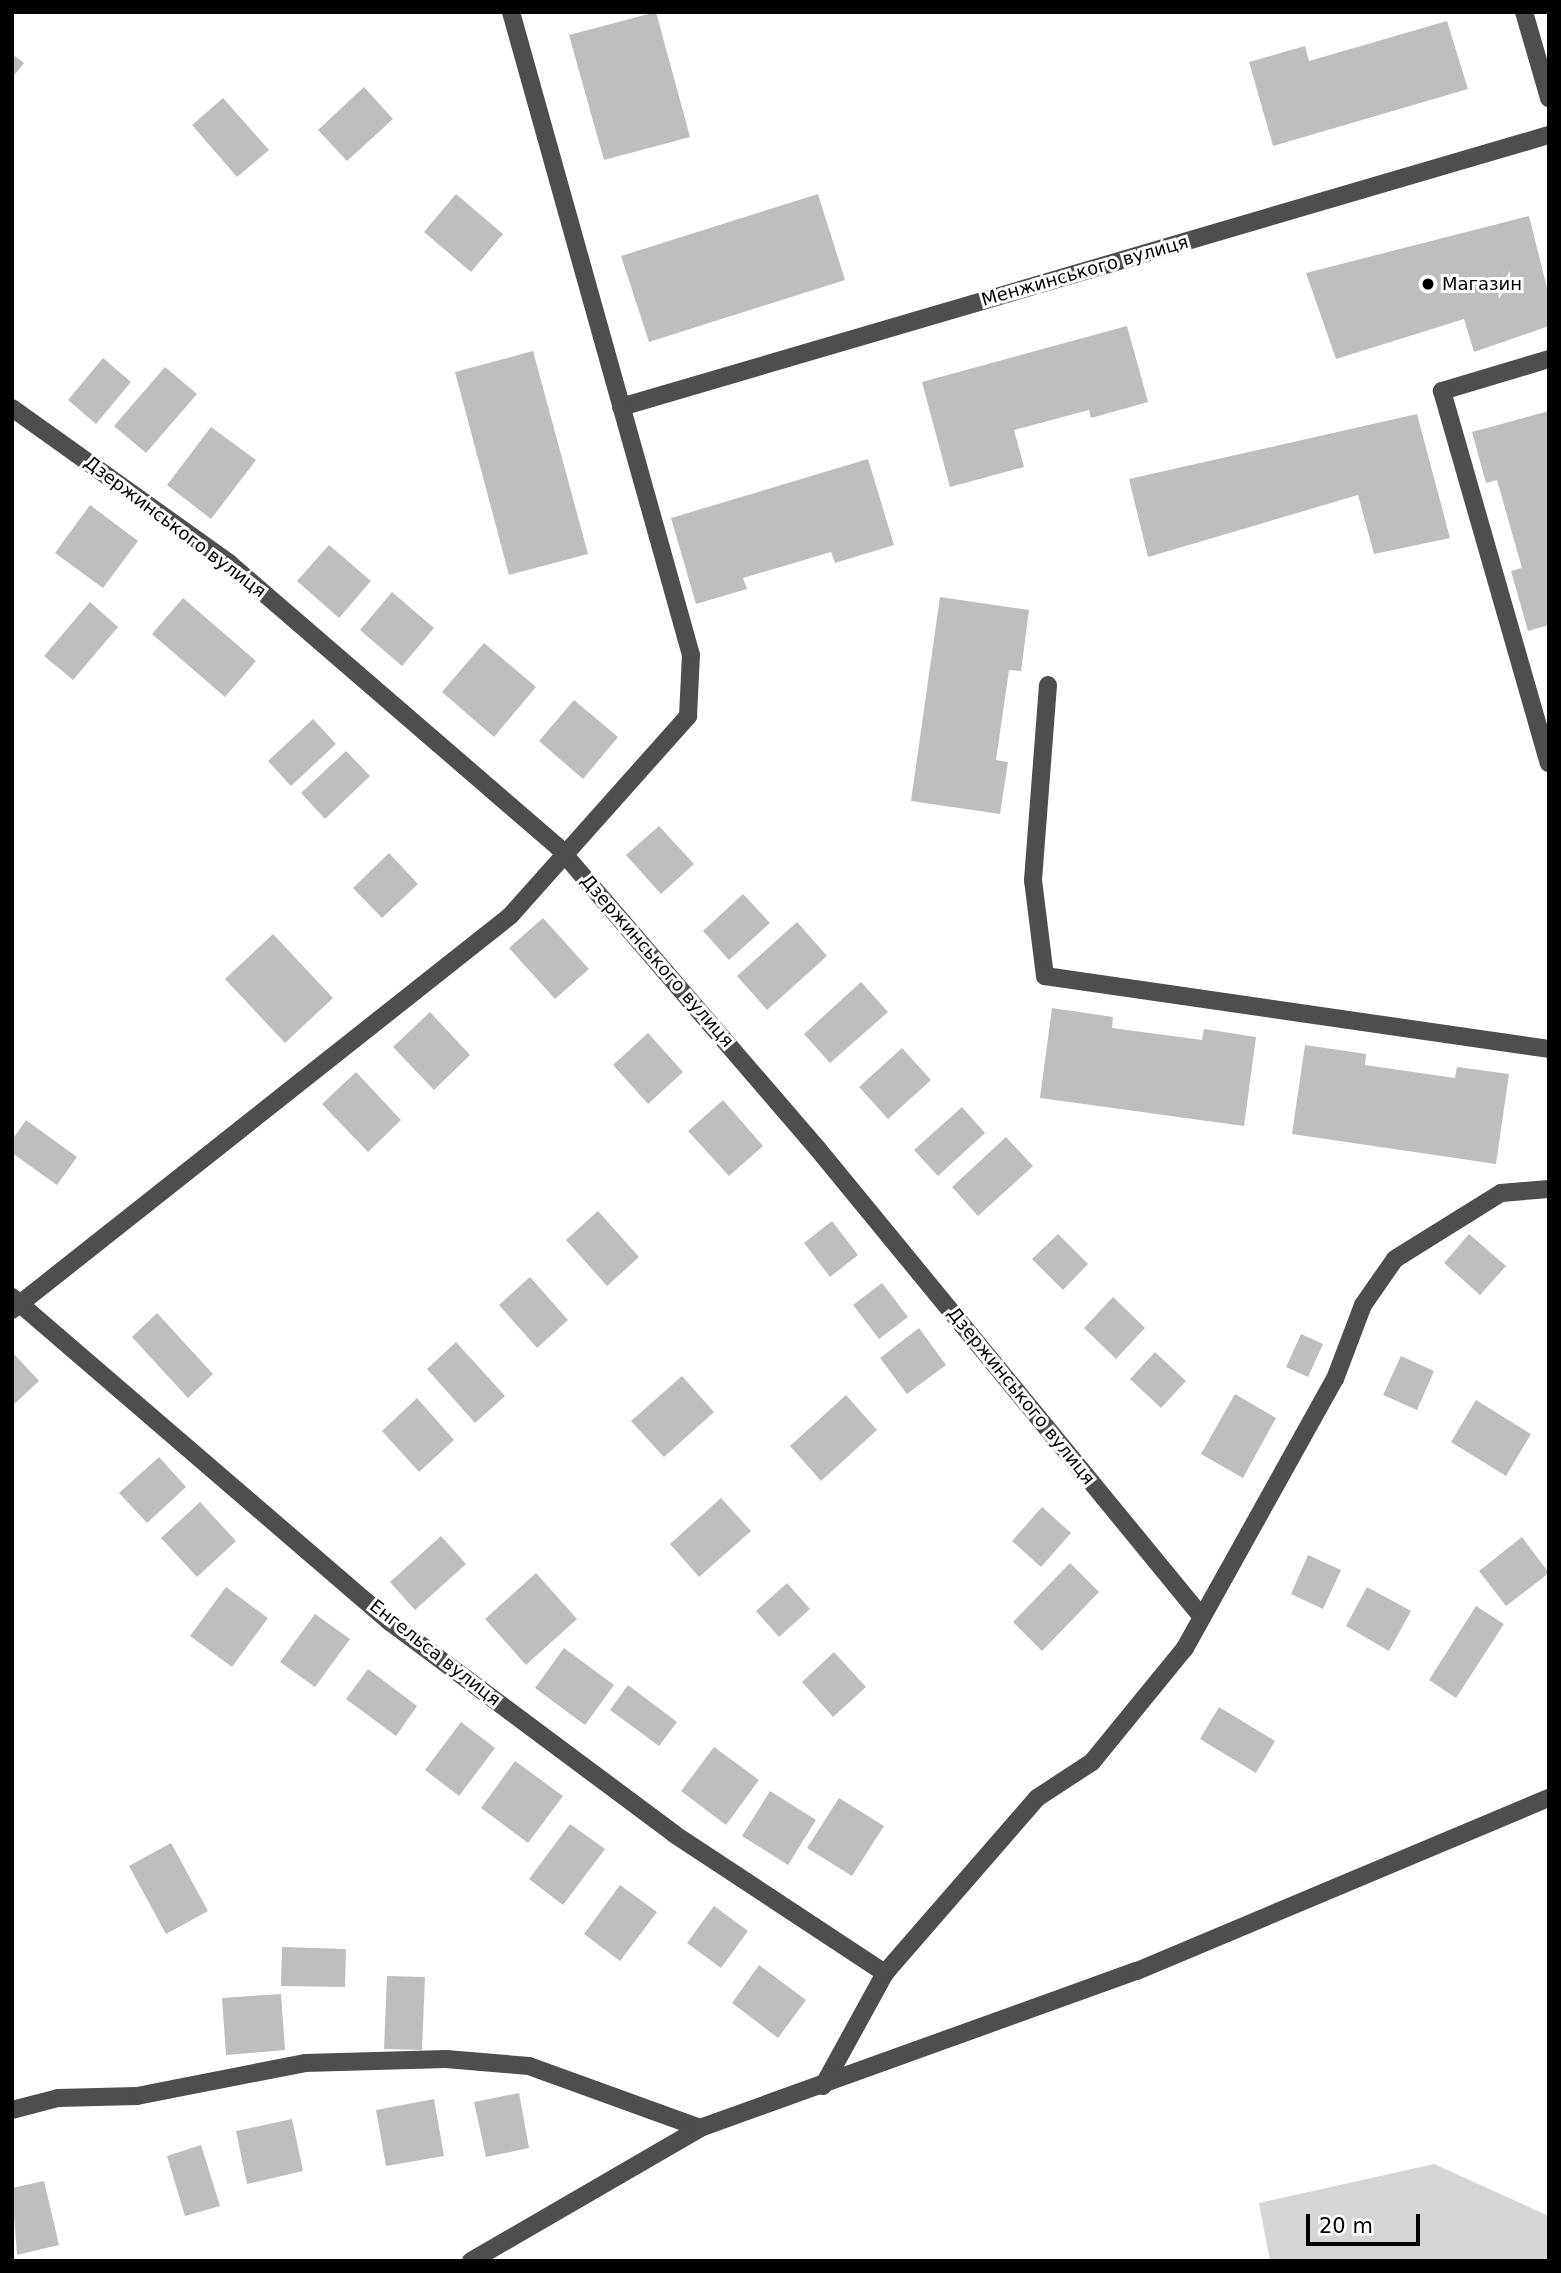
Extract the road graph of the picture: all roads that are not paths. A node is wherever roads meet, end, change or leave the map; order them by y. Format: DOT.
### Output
graph roads {
  1 [pos="511,12"];
  2 [pos="1524,12"];
  3 [pos="1549,98"];
  4 [pos="1549,135"];
  5 [pos="1549,359"];
  6 [pos="621,407"];
  7 [pos="12,408"];
  8 [pos="1048,685"];
  9 [pos="1549,764"];
  10 [pos="565,854"];
  11 [pos="1549,1049"];
  12 [pos="1549,1189"];
  13 [pos="15,1304"];
  14 [pos="1202,1617"];
  15 [pos="1549,1798"];
  16 [pos="885,1973"];
  17 [pos="823,2086"];
  18 [pos="12,2110"];
  19 [pos="700,2128"];
  20 [pos="471,2261"];
  1 -- 6 [label="street"];
  2 -- 3 [label="street"];
  4 -- 6 [label="street, Менжинського вулиця"];
  5 -- 9 [label="street"];
  6 -- 10 [label="street"];
  7 -- 10 [label="street, Дзержинського вулиця"];
  8 -- 11 [label="street"];
  10 -- 13 [label="street"];
  10 -- 14 [label="street, Дзержинського вулиця"];
  12 -- 14 [label="street"];
  13 -- 16 [label="street, Енгельса вулиця"];
  14 -- 16 [label="street"];
  15 -- 17 [label="street"];
  16 -- 17 [label="street"];
  17 -- 19 [label="street"];
  18 -- 19 [label="street"];
  19 -- 20 [label="street"];
}
